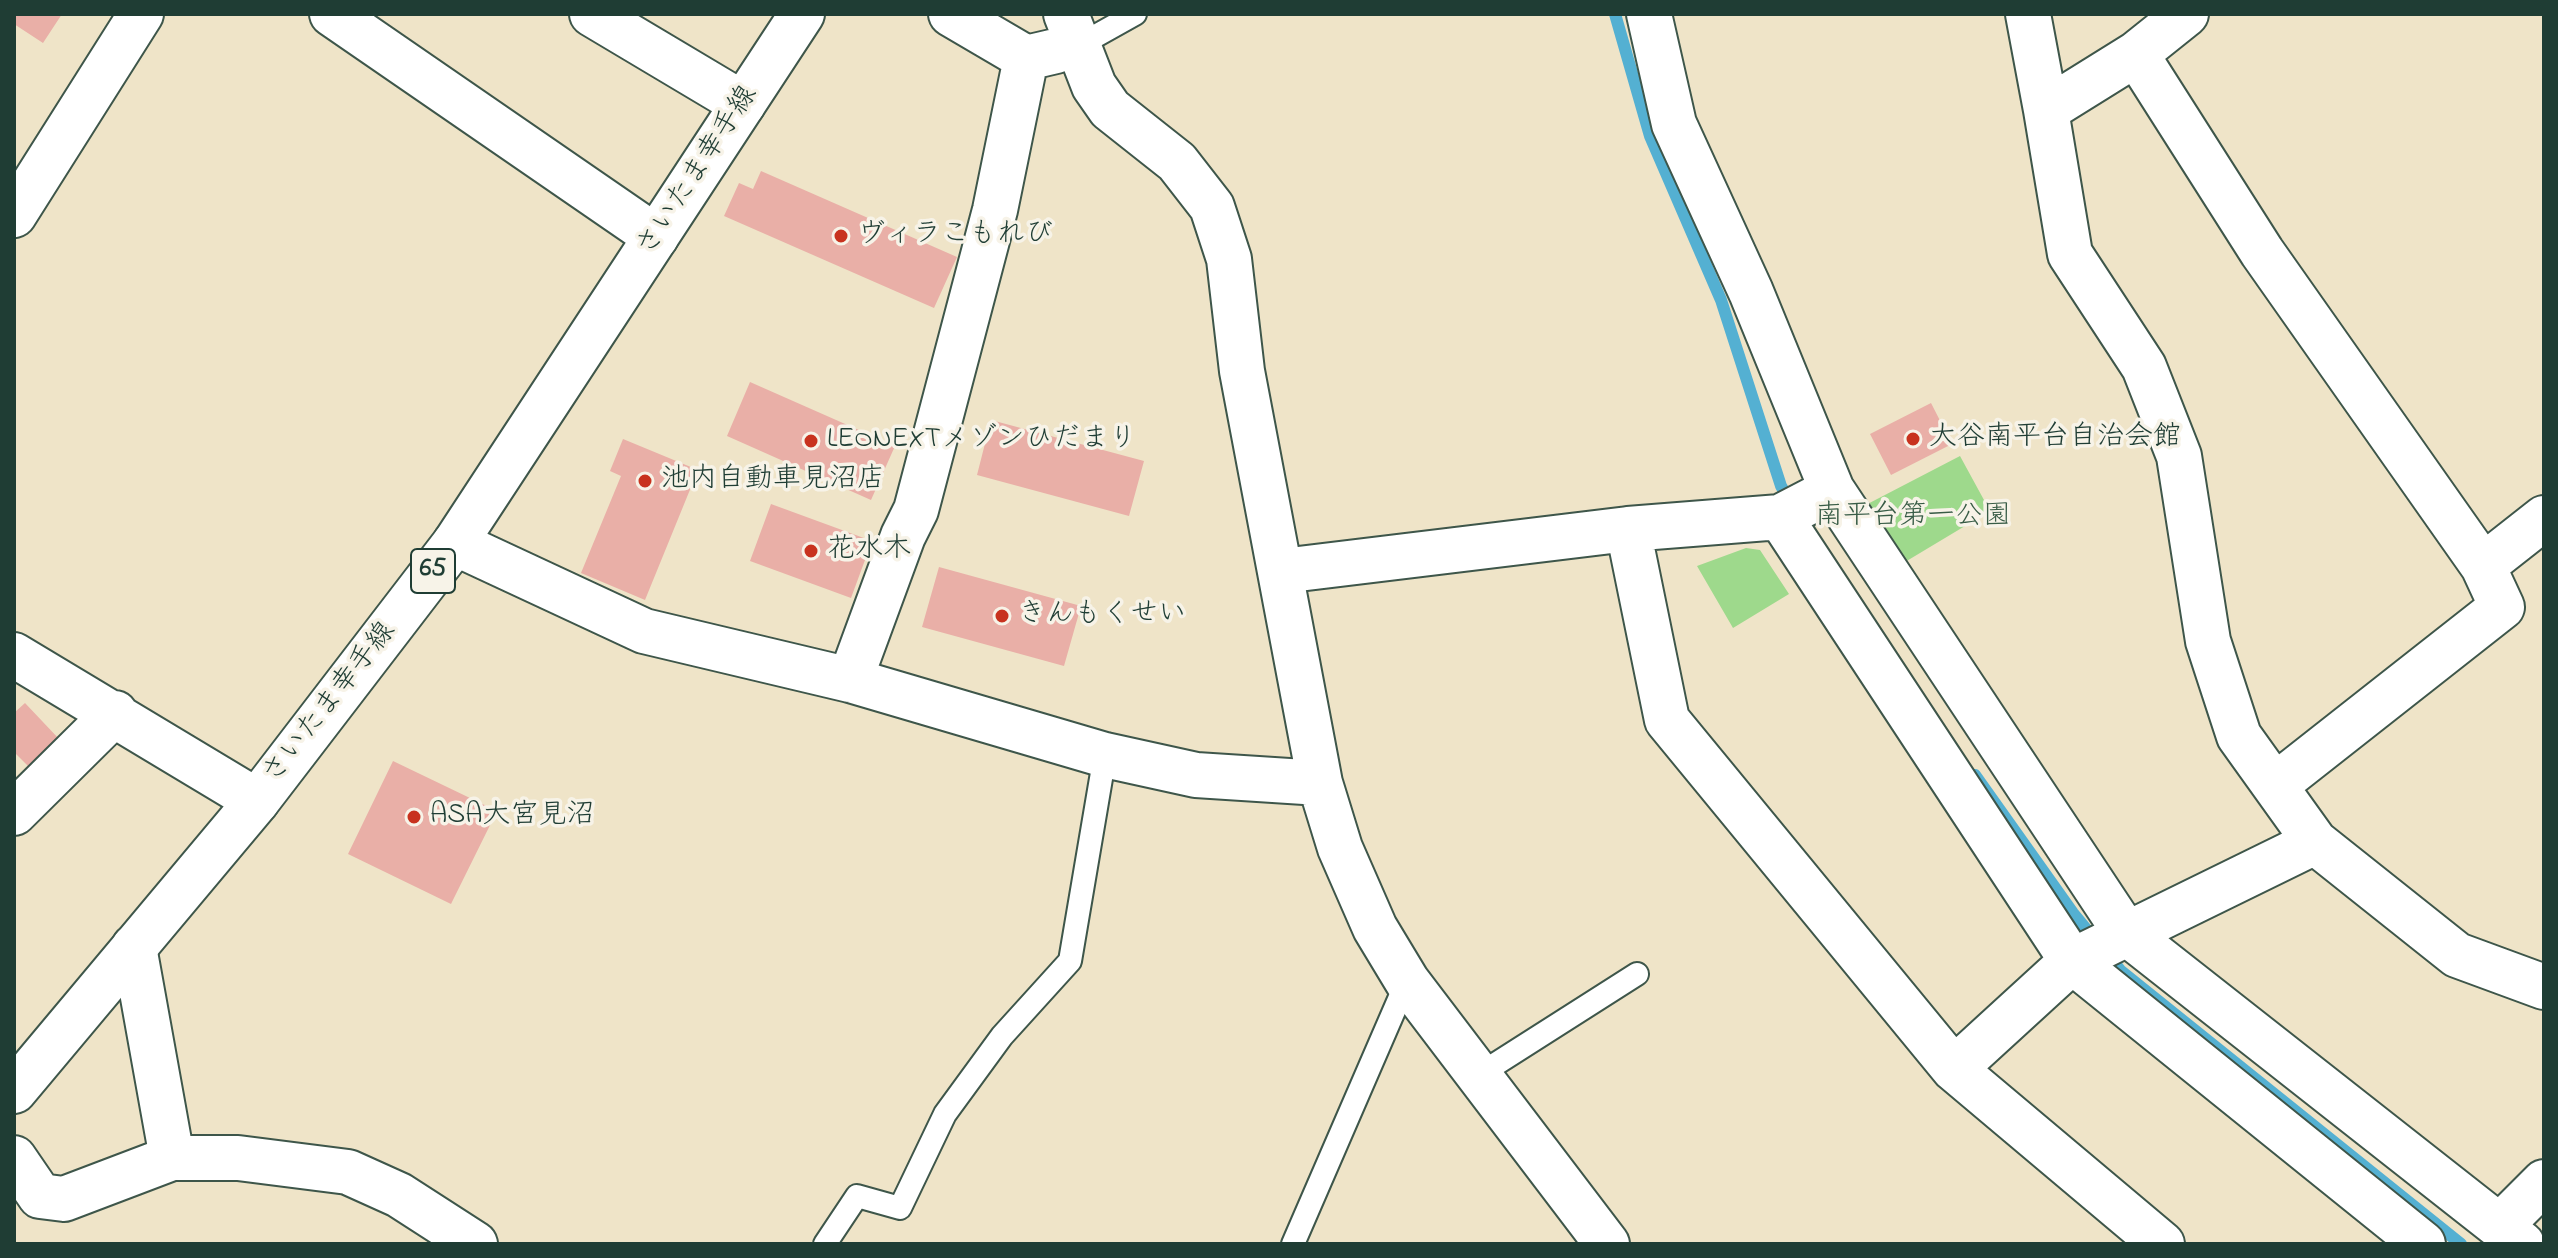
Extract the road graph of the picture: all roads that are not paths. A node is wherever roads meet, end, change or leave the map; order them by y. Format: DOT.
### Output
graph roads {
  1 [pos="141,14"];
  2 [pos="332,14"];
  3 [pos="592,14"];
  4 [pos="802,14"];
  5 [pos="951,14"];
  6 [pos="1135,14"];
  7 [pos="1649,14"];
  8 [pos="2028,14"];
  9 [pos="2186,14"];
  10 [pos="1071,31"];
  11 [pos="2136,54"];
  12 [pos="1026,58"];
  13 [pos="743,104"];
  14 [pos="2046,110"];
  15 [pos="14,215"];
  16 [pos="656,237"];
  17 [pos="1800,507"];
  18 [pos="2544,518"];
  19 [pos="1628,529"];
  20 [pos="455,543"];
  21 [pos="2483,566"];
  22 [pos="1282,571"];
  23 [pos="14,655"];
  24 [pos="850,680"];
  25 [pos="115,713"];
  26 [pos="1105,755"];
  27 [pos="1320,783"];
  28 [pos="2277,784"];
  29 [pos="257,801"];
  30 [pos="14,813"];
  31 [pos="2315,842"];
  32 [pos="134,947"];
  33 [pos="2097,947"];
  34 [pos="1637,974"];
  35 [pos="1407,981"];
  36 [pos="2544,987"];
  37 [pos="1954,1069"];
  38 [pos="1480,1074"];
  39 [pos="14,1091"];
  40 [pos="14,1158"];
  41 [pos="172,1158"];
  42 [pos="2544,1182"];
  43 [pos="2511,1235"];
  44 [pos="475,1244"];
  45 [pos="825,1244"];
  46 [pos="1293,1244"];
  47 [pos="1607,1244"];
  48 [pos="2162,1244"];
  49 [pos="2423,1244"];
  1 -- 15 [label="street"];
  2 -- 16 [label="street"];
  3 -- 13 [label="street"];
  4 -- 13 [label="street, さいたま幸手線 / 65"];
  5 -- 12 [label="street"];
  6 -- 10 [label="lane"];
  7 -- 17 [label="street"];
  8 -- 14 [label="street"];
  9 -- 11 [label="street"];
  10 -- 12 [label="street"];
  10 -- 22 [label="street"];
  11 -- 14 [label="street"];
  11 -- 21 [label="street"];
  12 -- 24 [label="street"];
  13 -- 16 [label="street, さいたま幸手線 / 65"];
  14 -- 28 [label="street"];
  16 -- 20 [label="street, さいたま幸手線 / 65"];
  17 -- 19 [label="street"];
  17 -- 33 [label="street"];
  17 -- 33 [label="street"];
  18 -- 21 [label="street"];
  19 -- 22 [label="street"];
  19 -- 37 [label="street"];
  20 -- 24 [label="street"];
  20 -- 29 [label="street, さいたま幸手線 / 65"];
  21 -- 28 [label="street"];
  22 -- 27 [label="street"];
  23 -- 25 [label="street"];
  24 -- 26 [label="street"];
  25 -- 29 [label="street"];
  25 -- 30 [label="street"];
  26 -- 27 [label="street"];
  26 -- 45 [label="lane"];
  27 -- 35 [label="street"];
  28 -- 31 [label="street"];
  29 -- 32 [label="street, さいたま幸手線 / 65"];
  31 -- 33 [label="street"];
  31 -- 36 [label="street"];
  32 -- 39 [label="street, さいたま幸手線 / 65"];
  32 -- 41 [label="street"];
  33 -- 37 [label="street"];
  33 -- 43 [label="street"];
  33 -- 49 [label="street"];
  34 -- 38 [label="lane"];
  35 -- 38 [label="street"];
  35 -- 46 [label="lane"];
  37 -- 48 [label="street"];
  38 -- 47 [label="street"];
  40 -- 41 [label="street"];
  41 -- 44 [label="street"];
  42 -- 43 [label="street"];
}
